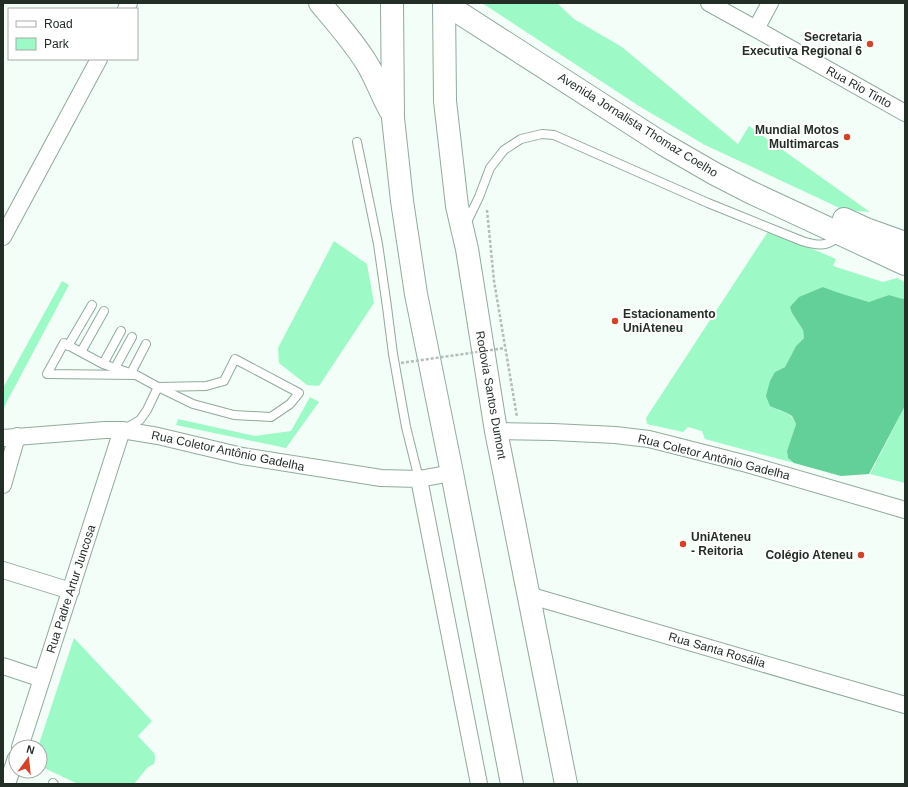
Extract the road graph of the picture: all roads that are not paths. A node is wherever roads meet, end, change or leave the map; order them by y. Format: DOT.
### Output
graph roads {
  1 [pos="320,3"];
  2 [pos="392,3"];
  3 [pos="444,3"];
  4 [pos="468,3"];
  5 [pos="709,3"];
  6 [pos="770,3"];
  7 [pos="756,29"];
  8 [pos="530,51"];
  9 [pos="98,60"];
  10 [pos="905,113"];
  11 [pos="393,118"];
  12 [pos="357,142"];
  13 [pos="462,232"];
  14 [pos="842,234"];
  15 [pos="3,237"];
  16 [pos="905,258"];
  17 [pos="92,305"];
  18 [pos="104,311"];
  19 [pos="121,330"];
  20 [pos="132,337"];
  21 [pos="146,344"];
  22 [pos="68,346"];
  23 [pos="81,352"];
  24 [pos="103,364"];
  25 [pos="115,368"];
  26 [pos="133,374"];
  27 [pos="158,387"];
  28 [pos="122,430"];
  29 [pos="496,431"];
  30 [pos="10,437"];
  31 [pos="452,474"];
  32 [pos="419,479"];
  33 [pos="3,485"];
  34 [pos="905,510"];
  35 [pos="3,570"];
  36 [pos="70,591"];
  37 [pos="528,595"];
  38 [pos="3,666"];
  39 [pos="42,678"];
  40 [pos="905,705"];
  41 [pos="23,739"];
  42 [pos="479,784"];
  43 [pos="512,784"];
  44 [pos="566,784"];
  1 -- 11 [label="main road"];
  2 -- 11 [label="main road"];
  3 -- 8 [label="main road, Avenida Jornalista Thomaz Coelho"];
  3 -- 13 [label="main road, Rodovia Santos Dumont"];
  4 -- 8 [label="main road, Avenida Jornalista Thomaz Coelho"];
  5 -- 7 [label="street, Rua Rio Tinto"];
  6 -- 7 [label="street"];
  7 -- 10 [label="street, Rua Rio Tinto"];
  8 -- 14 [label="main road, Avenida Jornalista Thomaz Coelho"];
  8 -- 16 [label="main road, Avenida Jornalista Thomaz Coelho"];
  9 -- 15 [label="street"];
  11 -- 31 [label="main road"];
  12 -- 32 [label="lane"];
  13 -- 14 [label="lane"];
  13 -- 29 [label="main road, Rodovia Santos Dumont"];
  14 -- 16 [label="main road, Avenida Jornalista Thomaz Coelho"];
  17 -- 22 [label="lane"];
  18 -- 23 [label="lane"];
  19 -- 24 [label="lane"];
  20 -- 25 [label="lane"];
  21 -- 26 [label="lane"];
  22 -- 23 [label="lane"];
  22 -- 26 [label="lane"];
  23 -- 24 [label="lane"];
  24 -- 25 [label="lane"];
  25 -- 26 [label="lane"];
  26 -- 27 [label="lane"];
  27 -- 27 [label="lane"];
  27 -- 28 [label="lane"];
  28 -- 30 [label="street, Rua Coletor Antônio Gadelha"];
  28 -- 32 [label="street, Rua Coletor Antônio Gadelha"];
  28 -- 36 [label="street, Rua Padre Artur Juncosa"];
  29 -- 34 [label="street, Rua Coletor Antônio Gadelha"];
  29 -- 37 [label="main road, Rodovia Santos Dumont"];
  30 -- 33 [label="street"];
  31 -- 32 [label="street, Rua Coletor Antônio Gadelha"];
  31 -- 43 [label="main road"];
  32 -- 42 [label="street"];
  35 -- 36 [label="street"];
  36 -- 39 [label="street, Rua Padre Artur Juncosa"];
  37 -- 40 [label="street, Rua Santa Rosália"];
  37 -- 44 [label="main road, Rodovia Santos Dumont"];
  38 -- 39 [label="street"];
  39 -- 41 [label="street, Rua Padre Artur Juncosa"];
}
